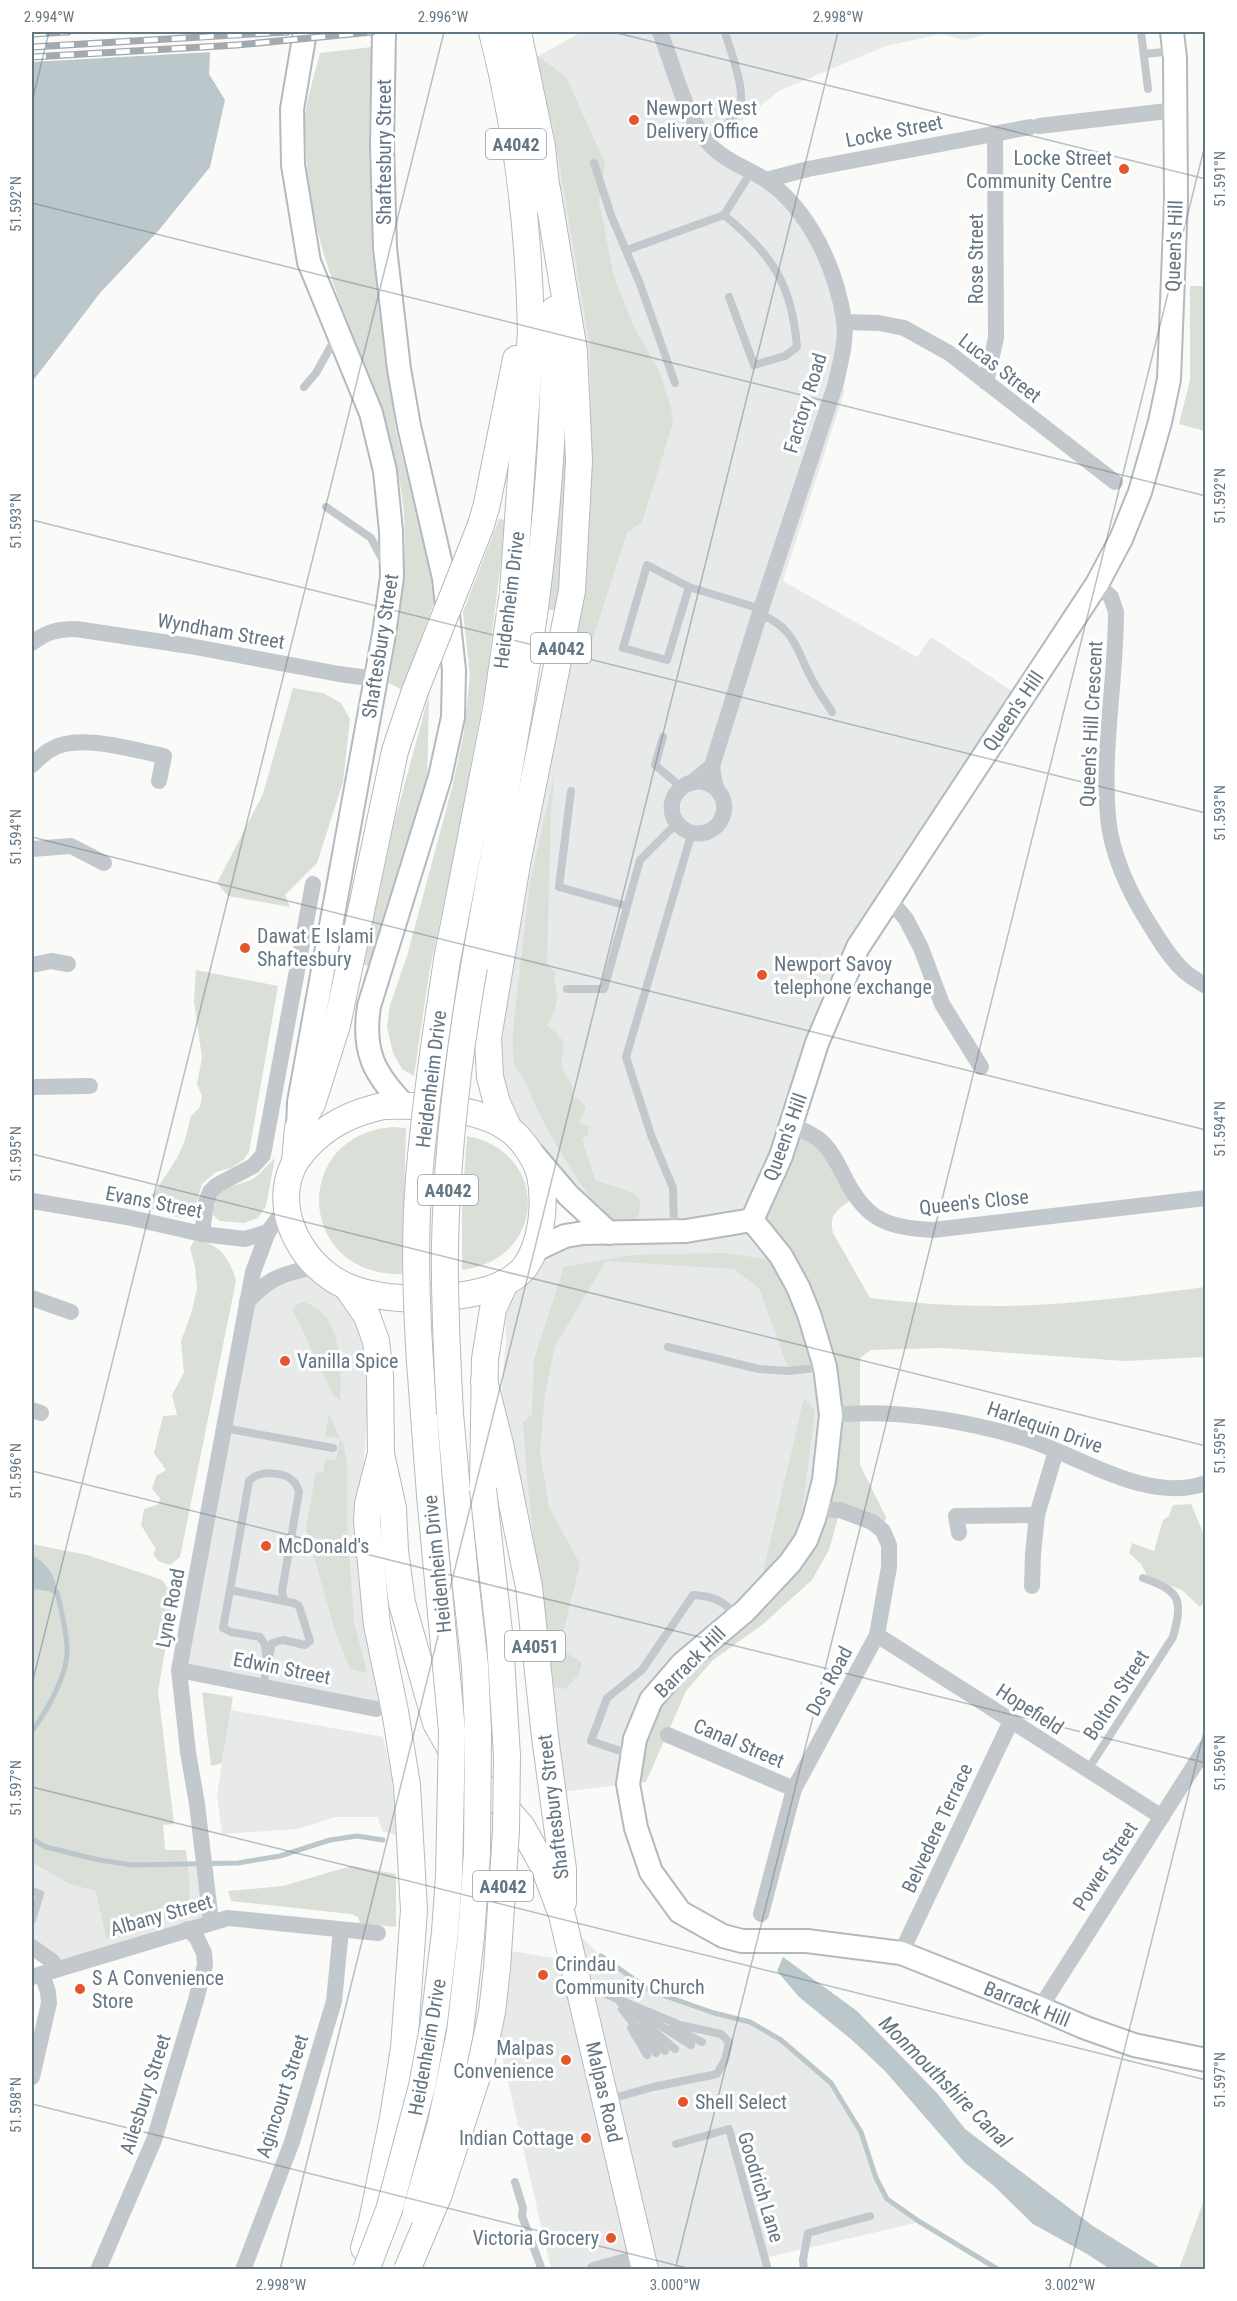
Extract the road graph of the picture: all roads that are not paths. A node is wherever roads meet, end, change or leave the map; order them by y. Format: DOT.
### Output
graph roads {
  1 [pos="305,32"];
  2 [pos="384,32"];
  3 [pos="492,32"];
  4 [pos="518,32"];
  5 [pos="660,32"];
  6 [pos="725,32"];
  7 [pos="1141,32"];
  8 [pos="1173,41"];
  9 [pos="1144,54"];
  10 [pos="1148,89"];
  11 [pos="1176,110"];
  12 [pos="995,134"];
  13 [pos="707,142"];
  14 [pos="594,163"];
  15 [pos="751,172"];
  16 [pos="766,180"];
  17 [pos="547,189"];
  18 [pos="724,215"];
  19 [pos="525,249"];
  20 [pos="627,250"];
  21 [pos="729,297"];
  22 [pos="844,322"];
  23 [pos="339,332"];
  24 [pos="986,382"];
  25 [pos="675,383"];
  26 [pos="304,387"];
  27 [pos="1115,482"];
  28 [pos="326,507"];
  29 [pos="392,577"];
  30 [pos="1097,584"];
  31 [pos="689,586"];
  32 [pos="760,612"];
  33 [pos="32,643"];
  34 [pos="376,679"];
  35 [pos="832,712"];
  36 [pos="663,737"];
  37 [pos="32,765"];
  38 [pos="712,766"];
  39 [pos="159,781"];
  40 [pos="682,786"];
  41 [pos="717,789"];
  42 [pos="571,791"];
  43 [pos="683,829"];
  44 [pos="32,849"];
  45 [pos="104,863"];
  46 [pos="314,884"];
  47 [pos="889,899"];
  48 [pos="627,906"];
  49 [pos="68,964"];
  50 [pos="32,965"];
  51 [pos="1206,986"];
  52 [pos="567,989"];
  53 [pos="981,1067"];
  54 [pos="90,1086"];
  55 [pos="32,1087"];
  56 [pos="405,1106"];
  57 [pos="792,1125"];
  58 [pos="298,1128"];
  59 [pos="517,1137"];
  60 [pos="295,1162"];
  61 [pos="1206,1198"];
  62 [pos="32,1201"];
  63 [pos="287,1206"];
  64 [pos="752,1220"];
  65 [pos="674,1231"];
  66 [pos="268,1232"];
  67 [pos="609,1233"];
  68 [pos="202,1234"];
  69 [pos="244,1239"];
  70 [pos="535,1250"];
  71 [pos="259,1254"];
  72 [pos="316,1266"];
  73 [pos="278,1277"];
  74 [pos="505,1283"];
  75 [pos="347,1287"];
  76 [pos="32,1298"];
  77 [pos="247,1303"];
  78 [pos="70,1312"];
  79 [pos="668,1347"];
  80 [pos="825,1367"];
  81 [pos="484,1381"];
  82 [pos="831,1415"];
  83 [pos="224,1428"];
  84 [pos="333,1448"];
  85 [pos="1056,1451"];
  86 [pos="381,1454"];
  87 [pos="1206,1483"];
  88 [pos="818,1509"];
  89 [pos="1037,1515"];
  90 [pos="959,1533"];
  91 [pos="1143,1578"];
  92 [pos="1032,1586"];
  93 [pos="230,1590"];
  94 [pos="284,1601"];
  95 [pos="738,1616"];
  96 [pos="877,1635"];
  97 [pos="267,1663"];
  98 [pos="179,1670"];
  99 [pos="262,1686"];
  100 [pos="376,1708"];
  101 [pos="1011,1721"];
  102 [pos="668,1735"];
  103 [pos="1206,1747"];
  104 [pos="632,1755"];
  105 [pos="1087,1771"];
  106 [pos="794,1789"];
  107 [pos="1161,1817"];
  108 [pos="32,1891"];
  109 [pos="761,1914"];
  110 [pos="562,1915"];
  111 [pos="32,1920"];
  112 [pos="211,1922"];
  113 [pos="188,1929"];
  114 [pos="341,1930"];
  115 [pos="378,1933"];
  116 [pos="32,1947"];
  117 [pos="901,1953"];
  118 [pos="43,1973"];
  119 [pos="578,1982"];
  120 [pos="613,1996"];
  121 [pos="1040,2008"];
  122 [pos="702,2042"];
  123 [pos="688,2045"];
  124 [pos="675,2049"];
  125 [pos="656,2053"];
  126 [pos="1206,2060"];
  127 [pos="708,2067"];
  128 [pos="696,2075"];
  129 [pos="32,2077"];
  130 [pos="605,2100"];
  131 [pos="676,2144"];
  132 [pos="515,2182"];
  133 [pos="870,2216"];
  134 [pos="643,2263"];
  135 [pos="98,2270"];
  136 [pos="243,2270"];
  137 [pos="364,2270"];
  138 [pos="394,2270"];
  139 [pos="407,2270"];
  140 [pos="542,2270"];
  141 [pos="594,2270"];
  142 [pos="768,2270"];
  143 [pos="804,2270"];
  1 -- 23 [label="main road, Shaftesbury Street"];
  2 -- 56 [label="main road, Shaftesbury Street"];
  3 -- 19 [label="main road, Heidenheim Drive / A4042"];
  4 -- 17 [label="main road, Heidenheim Drive / A4042"];
  5 -- 13 [label="street, Factory Road"];
  6 -- 13 [label="lane"];
  7 -- 9 [label="lane"];
  8 -- 9 [label="lane"];
  8 -- 11 [label="main road, Queen's Hill"];
  9 -- 10 [label="lane"];
  11 -- 12 [label="street, Locke Street"];
  11 -- 30 [label="main road, Queen's Hill"];
  12 -- 16 [label="street, Locke Street"];
  12 -- 24 [label="street, Rose Street"];
  13 -- 15 [label="street, Factory Road"];
  14 -- 20 [label="lane"];
  15 -- 16 [label="street, Factory Road"];
  15 -- 18 [label="lane"];
  16 -- 22 [label="street, Factory Road"];
  17 -- 59 [label="main road, A4042"];
  17 -- 138 [label="main road, Heidenheim Drive / A4042, bridge"];
  18 -- 20 [label="lane"];
  18 -- 21 [label="lane"];
  19 -- 58 [label="main road, A4042, bridge"];
  19 -- 137 [label="main road, Heidenheim Drive / A4042, bridge"];
  20 -- 25 [label="lane"];
  22 -- 24 [label="street, Lucas Street"];
  22 -- 32 [label="street, Factory Road"];
  23 -- 26 [label="lane"];
  23 -- 29 [label="main road, Shaftesbury Street"];
  24 -- 27 [label="street, Lucas Street"];
  28 -- 29 [label="lane"];
  29 -- 34 [label="main road, Shaftesbury Street"];
  30 -- 47 [label="main road, Queen's Hill"];
  30 -- 51 [label="street, Queen's Hill Crescent"];
  31 -- 31 [label="lane"];
  31 -- 32 [label="lane"];
  32 -- 35 [label="lane"];
  32 -- 38 [label="street, Factory Road"];
  33 -- 34 [label="street, Wyndham Street"];
  34 -- 58 [label="main road, Shaftesbury Street"];
  36 -- 40 [label="lane"];
  37 -- 39 [label="street"];
  38 -- 40 [label="street"];
  38 -- 41 [label="street, Factory Road"];
  40 -- 41 [label="street"];
  40 -- 43 [label="street"];
  41 -- 43 [label="street, Factory Road"];
  42 -- 48 [label="lane"];
  43 -- 48 [label="lane"];
  43 -- 65 [label="lane"];
  44 -- 45 [label="street"];
  46 -- 68 [label="street"];
  47 -- 53 [label="street"];
  47 -- 57 [label="main road, Queen's Hill"];
  48 -- 52 [label="lane"];
  49 -- 50 [label="street"];
  54 -- 55 [label="street"];
  56 -- 59 [label="main road, A4042"];
  56 -- 60 [label="main road, A4042"];
  57 -- 61 [label="street, Queen's Close"];
  57 -- 64 [label="main road, Queen's Hill"];
  58 -- 60 [label="main road, Shaftesbury Street"];
  59 -- 67 [label="main road"];
  59 -- 70 [label="main road, A4042"];
  60 -- 63 [label="main road, A4042"];
  62 -- 68 [label="street, Evans Street"];
  63 -- 66 [label="street, Lyne Road"];
  63 -- 72 [label="main road, A4042"];
  64 -- 65 [label="main road"];
  64 -- 80 [label="main road, Barrack Hill"];
  65 -- 67 [label="main road"];
  66 -- 69 [label="street, Evans Street"];
  66 -- 71 [label="street, Lyne Road"];
  67 -- 70 [label="main road"];
  68 -- 69 [label="street, Evans Street"];
  69 -- 71 [label="street"];
  70 -- 74 [label="main road, A4042"];
  71 -- 73 [label="street"];
  71 -- 77 [label="street, Lyne Road"];
  72 -- 73 [label="street"];
  72 -- 75 [label="main road, A4042"];
  73 -- 77 [label="street"];
  74 -- 75 [label="main road, A4042"];
  74 -- 81 [label="main road, A4042"];
  75 -- 86 [label="main road, Shaftesbury Street / A4051"];
  76 -- 78 [label="street"];
  77 -- 83 [label="street, Lyne Road"];
  79 -- 80 [label="lane"];
  80 -- 82 [label="main road, Barrack Hill"];
  81 -- 110 [label="main road, Shaftesbury Street / A4051"];
  81 -- 139 [label="main road, A4042, bridge"];
  82 -- 85 [label="street, Harlequin Drive"];
  82 -- 88 [label="main road, Barrack Hill"];
  83 -- 84 [label="lane"];
  83 -- 98 [label="street, Lyne Road"];
  85 -- 87 [label="street, Harlequin Drive"];
  85 -- 89 [label="street"];
  86 -- 110 [label="main road, Shaftesbury Street / A4051"];
  86 -- 137 [label="main road, A4042"];
  88 -- 95 [label="main road, Barrack Hill"];
  88 -- 96 [label="street, Dos Road"];
  89 -- 90 [label="street"];
  89 -- 92 [label="street"];
  91 -- 105 [label="lane, Bolton Street"];
  93 -- 94 [label="lane"];
  93 -- 94 [label="lane"];
  93 -- 97 [label="lane"];
  94 -- 97 [label="lane"];
  95 -- 104 [label="main road, Barrack Hill"];
  95 -- 104 [label="lane"];
  96 -- 101 [label="street, Hopefield"];
  96 -- 106 [label="street, Dos Road"];
  97 -- 99 [label="lane"];
  98 -- 99 [label="street, Edwin Street"];
  98 -- 112 [label="street, Lyne Road"];
  99 -- 100 [label="street, Edwin Street"];
  101 -- 105 [label="street, Hopefield"];
  101 -- 117 [label="street, Belvedere Terrace"];
  102 -- 106 [label="street, Canal Street"];
  103 -- 107 [label="street, Power Street"];
  104 -- 117 [label="main road, Barrack Hill"];
  105 -- 107 [label="street, Hopefield"];
  106 -- 109 [label="street, Dos Road"];
  107 -- 121 [label="street, Power Street"];
  108 -- 111 [label="lane"];
  110 -- 119 [label="main road, Malpas Road / A4051"];
  112 -- 113 [label="street, Albany Street"];
  112 -- 114 [label="street, Albany Street"];
  113 -- 118 [label="street, Albany Street"];
  113 -- 135 [label="street, Ailesbury Street"];
  114 -- 115 [label="street, Albany Street"];
  114 -- 136 [label="street, Agincourt Street"];
  116 -- 118 [label="street"];
  117 -- 121 [label="main road, Barrack Hill"];
  118 -- 129 [label="street"];
  119 -- 120 [label="lane"];
  119 -- 130 [label="main road, Malpas Road / A4051"];
  120 -- 122 [label="lane"];
  120 -- 123 [label="lane"];
  120 -- 124 [label="lane"];
  120 -- 125 [label="lane"];
  120 -- 128 [label="lane"];
  121 -- 126 [label="main road, Barrack Hill"];
  127 -- 128 [label="lane"];
  128 -- 130 [label="lane"];
  130 -- 134 [label="main road, Malpas Road / A4051"];
  131 -- 142 [label="lane, Goodrich Lane"];
  132 -- 140 [label="lane"];
  133 -- 143 [label="lane"];
  134 -- 141 [label="street"];
}
